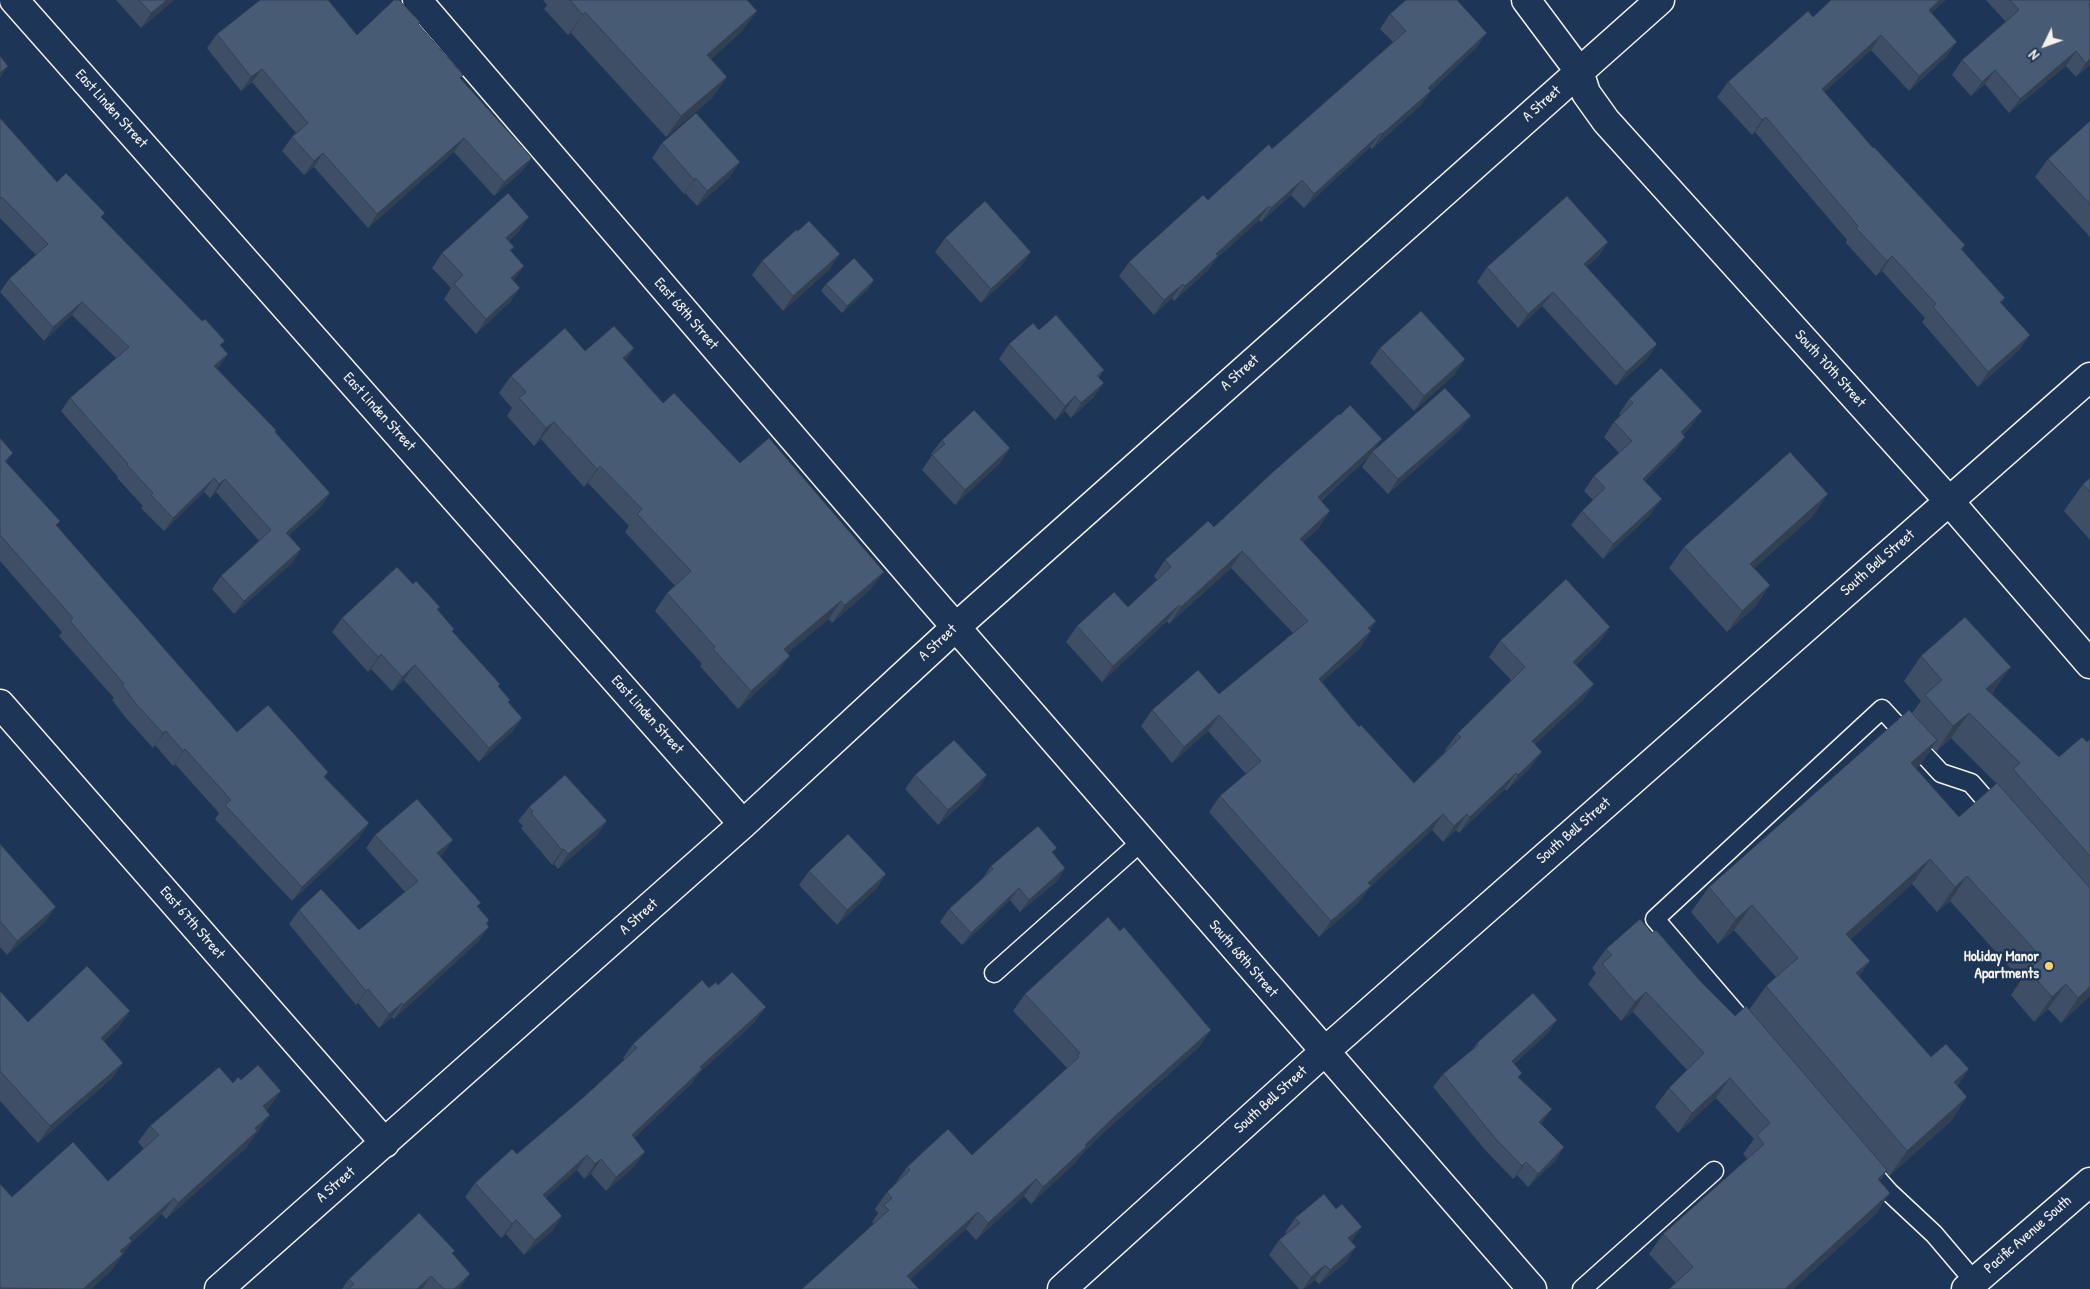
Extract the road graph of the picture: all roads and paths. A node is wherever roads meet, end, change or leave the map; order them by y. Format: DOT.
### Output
graph roads {
  1 [pos="14,0"];
  2 [pos="416,0"];
  3 [pos="1526,0"];
  4 [pos="1660,0"];
  5 [pos="1579,70"];
  6 [pos="2090,377"];
  7 [pos="1949,501"];
  8 [pos="956,627"];
  9 [pos="2090,664"];
  10 [pos="0,704"];
  11 [pos="743,824"];
  12 [pos="2010,828"];
  13 [pos="1142,841"];
  14 [pos="994,973"];
  15 [pos="1762,1044"];
  16 [pos="1324,1052"];
  17 [pos="385,1143"];
  18 [pos="1864,1163"];
  19 [pos="1714,1171"];
  20 [pos="2090,1182"];
  21 [pos="1970,1285"];
  22 [pos="219,1289"];
  23 [pos="1062,1289"];
  24 [pos="1532,1289"];
  25 [pos="1582,1289"];
  1 -- 11 [label="street, East Linden Street"];
  2 -- 8 [label="street, East 68th Street"];
  3 -- 5 [label="street, South 70th Street"];
  4 -- 5 [label="street, A Street"];
  5 -- 7 [label="street, South 70th Street"];
  5 -- 8 [label="street, A Street"];
  6 -- 7 [label="street, South Bell Street"];
  7 -- 9 [label="street, South 70th Street"];
  7 -- 16 [label="street, South Bell Street"];
  8 -- 11 [label="street, A Street"];
  8 -- 13 [label="street, South 68th Street"];
  10 -- 17 [label="street, East 67th Street"];
  11 -- 17 [label="street, A Street"];
  12 -- 15 [label="lane"];
  13 -- 14 [label="lane"];
  13 -- 16 [label="street, South 68th Street"];
  16 -- 23 [label="street, South Bell Street"];
  16 -- 24 [label="street, South 68th Street"];
  17 -- 22 [label="street, A Street"];
  18 -- 21 [label="lane"];
  19 -- 25 [label="lane"];
  20 -- 21 [label="street, Pacific Avenue South"];
}
